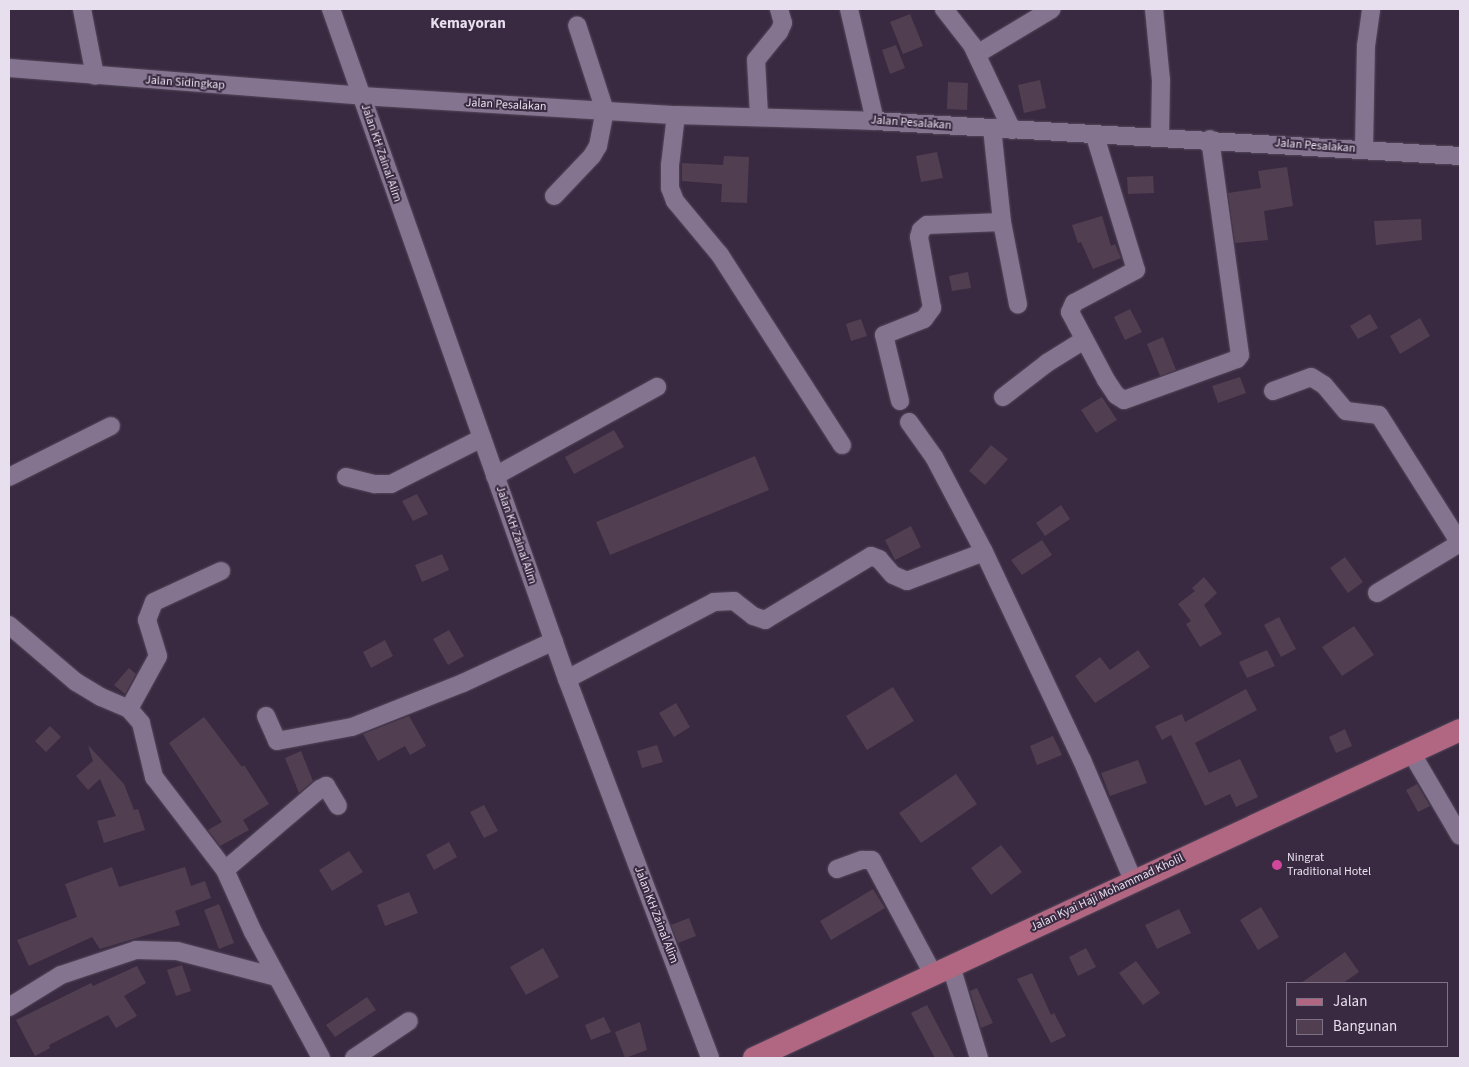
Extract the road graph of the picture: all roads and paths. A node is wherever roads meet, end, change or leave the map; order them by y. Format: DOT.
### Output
graph roads {
  1 [pos="82,9"];
  2 [pos="331,9"];
  3 [pos="779,9"];
  4 [pos="849,9"];
  5 [pos="944,9"];
  6 [pos="1052,9"];
  7 [pos="1154,9"];
  8 [pos="1371,9"];
  9 [pos="577,25"];
  10 [pos="977,54"];
  11 [pos="9,68"];
  12 [pos="95,76"];
  13 [pos="361,96"];
  14 [pos="605,111"];
  15 [pos="676,115"];
  16 [pos="759,115"];
  17 [pos="875,120"];
  18 [pos="992,128"];
  19 [pos="1012,130"];
  20 [pos="1096,136"];
  21 [pos="1160,138"];
  22 [pos="1210,139"];
  23 [pos="1364,149"];
  24 [pos="1460,156"];
  25 [pos="554,196"];
  26 [pos="1002,222"];
  27 [pos="1018,304"];
  28 [pos="1084,340"];
  29 [pos="656,387"];
  30 [pos="1273,391"];
  31 [pos="1004,397"];
  32 [pos="900,401"];
  33 [pos="909,422"];
  34 [pos="111,426"];
  35 [pos="482,438"];
  36 [pos="842,444"];
  37 [pos="495,476"];
  38 [pos="346,477"];
  39 [pos="9,478"];
  40 [pos="1455,525"];
  41 [pos="1460,543"];
  42 [pos="984,552"];
  43 [pos="221,572"];
  44 [pos="1377,593"];
  45 [pos="9,625"];
  46 [pos="554,641"];
  47 [pos="567,679"];
  48 [pos="129,708"];
  49 [pos="266,716"];
  50 [pos="1460,730"];
  51 [pos="1411,752"];
  52 [pos="338,806"];
  53 [pos="1460,836"];
  54 [pos="837,869"];
  55 [pos="224,870"];
  56 [pos="1133,880"];
  57 [pos="942,970"];
  58 [pos="276,977"];
  59 [pos="9,1007"];
  60 [pos="409,1020"];
  61 [pos="322,1058"];
  62 [pos="354,1058"];
  63 [pos="710,1058"];
  64 [pos="754,1058"];
  65 [pos="979,1058"];
  1 -- 12 [label="street"];
  2 -- 13 [label="street, Jalan KH Zainal Alim"];
  3 -- 16 [label="street"];
  4 -- 17 [label="street"];
  5 -- 10 [label="street"];
  6 -- 10 [label="street"];
  7 -- 21 [label="street"];
  8 -- 23 [label="street"];
  9 -- 14 [label="street"];
  10 -- 19 [label="street"];
  11 -- 12 [label="street, Jalan Sidingkap"];
  12 -- 13 [label="street, Jalan Sidingkap"];
  13 -- 14 [label="street, Jalan Pesalakan"];
  13 -- 35 [label="street, Jalan KH Zainal Alim"];
  14 -- 15 [label="street, Jalan Pesalakan"];
  14 -- 25 [label="street"];
  15 -- 16 [label="street, Jalan Pesalakan"];
  15 -- 36 [label="street"];
  16 -- 17 [label="street, Jalan Pesalakan"];
  17 -- 18 [label="street, Jalan Pesalakan"];
  18 -- 19 [label="street, Jalan Pesalakan"];
  18 -- 26 [label="street"];
  19 -- 20 [label="street, Jalan Pesalakan"];
  20 -- 21 [label="street, Jalan Pesalakan"];
  20 -- 28 [label="street"];
  21 -- 22 [label="street, Jalan Pesalakan"];
  22 -- 23 [label="street, Jalan Pesalakan"];
  22 -- 28 [label="street"];
  23 -- 24 [label="street, Jalan Pesalakan"];
  26 -- 27 [label="street"];
  26 -- 32 [label="street"];
  28 -- 31 [label="street"];
  29 -- 37 [label="street"];
  30 -- 40 [label="street"];
  33 -- 42 [label="street"];
  34 -- 39 [label="street"];
  35 -- 37 [label="street, Jalan KH Zainal Alim"];
  35 -- 38 [label="street"];
  37 -- 46 [label="street, Jalan KH Zainal Alim"];
  40 -- 41 [label="street"];
  41 -- 44 [label="street"];
  42 -- 47 [label="street"];
  42 -- 56 [label="street"];
  43 -- 48 [label="street"];
  45 -- 48 [label="street"];
  46 -- 47 [label="street, Jalan KH Zainal Alim"];
  46 -- 49 [label="street"];
  47 -- 63 [label="street, Jalan KH Zainal Alim"];
  48 -- 55 [label="street"];
  50 -- 51 [label="main road, Jalan Kyai Haji Mohammad Kholil"];
  51 -- 53 [label="street"];
  51 -- 56 [label="main road, Jalan Kyai Haji Mohammad Kholil"];
  52 -- 55 [label="street"];
  54 -- 57 [label="street"];
  55 -- 58 [label="street"];
  56 -- 57 [label="main road, Jalan Kyai Haji Mohammad Kholil"];
  57 -- 64 [label="main road, Jalan Kyai Haji Mohammad Kholil"];
  57 -- 65 [label="street"];
  58 -- 59 [label="street"];
  58 -- 61 [label="street"];
  60 -- 62 [label="street"];
}
